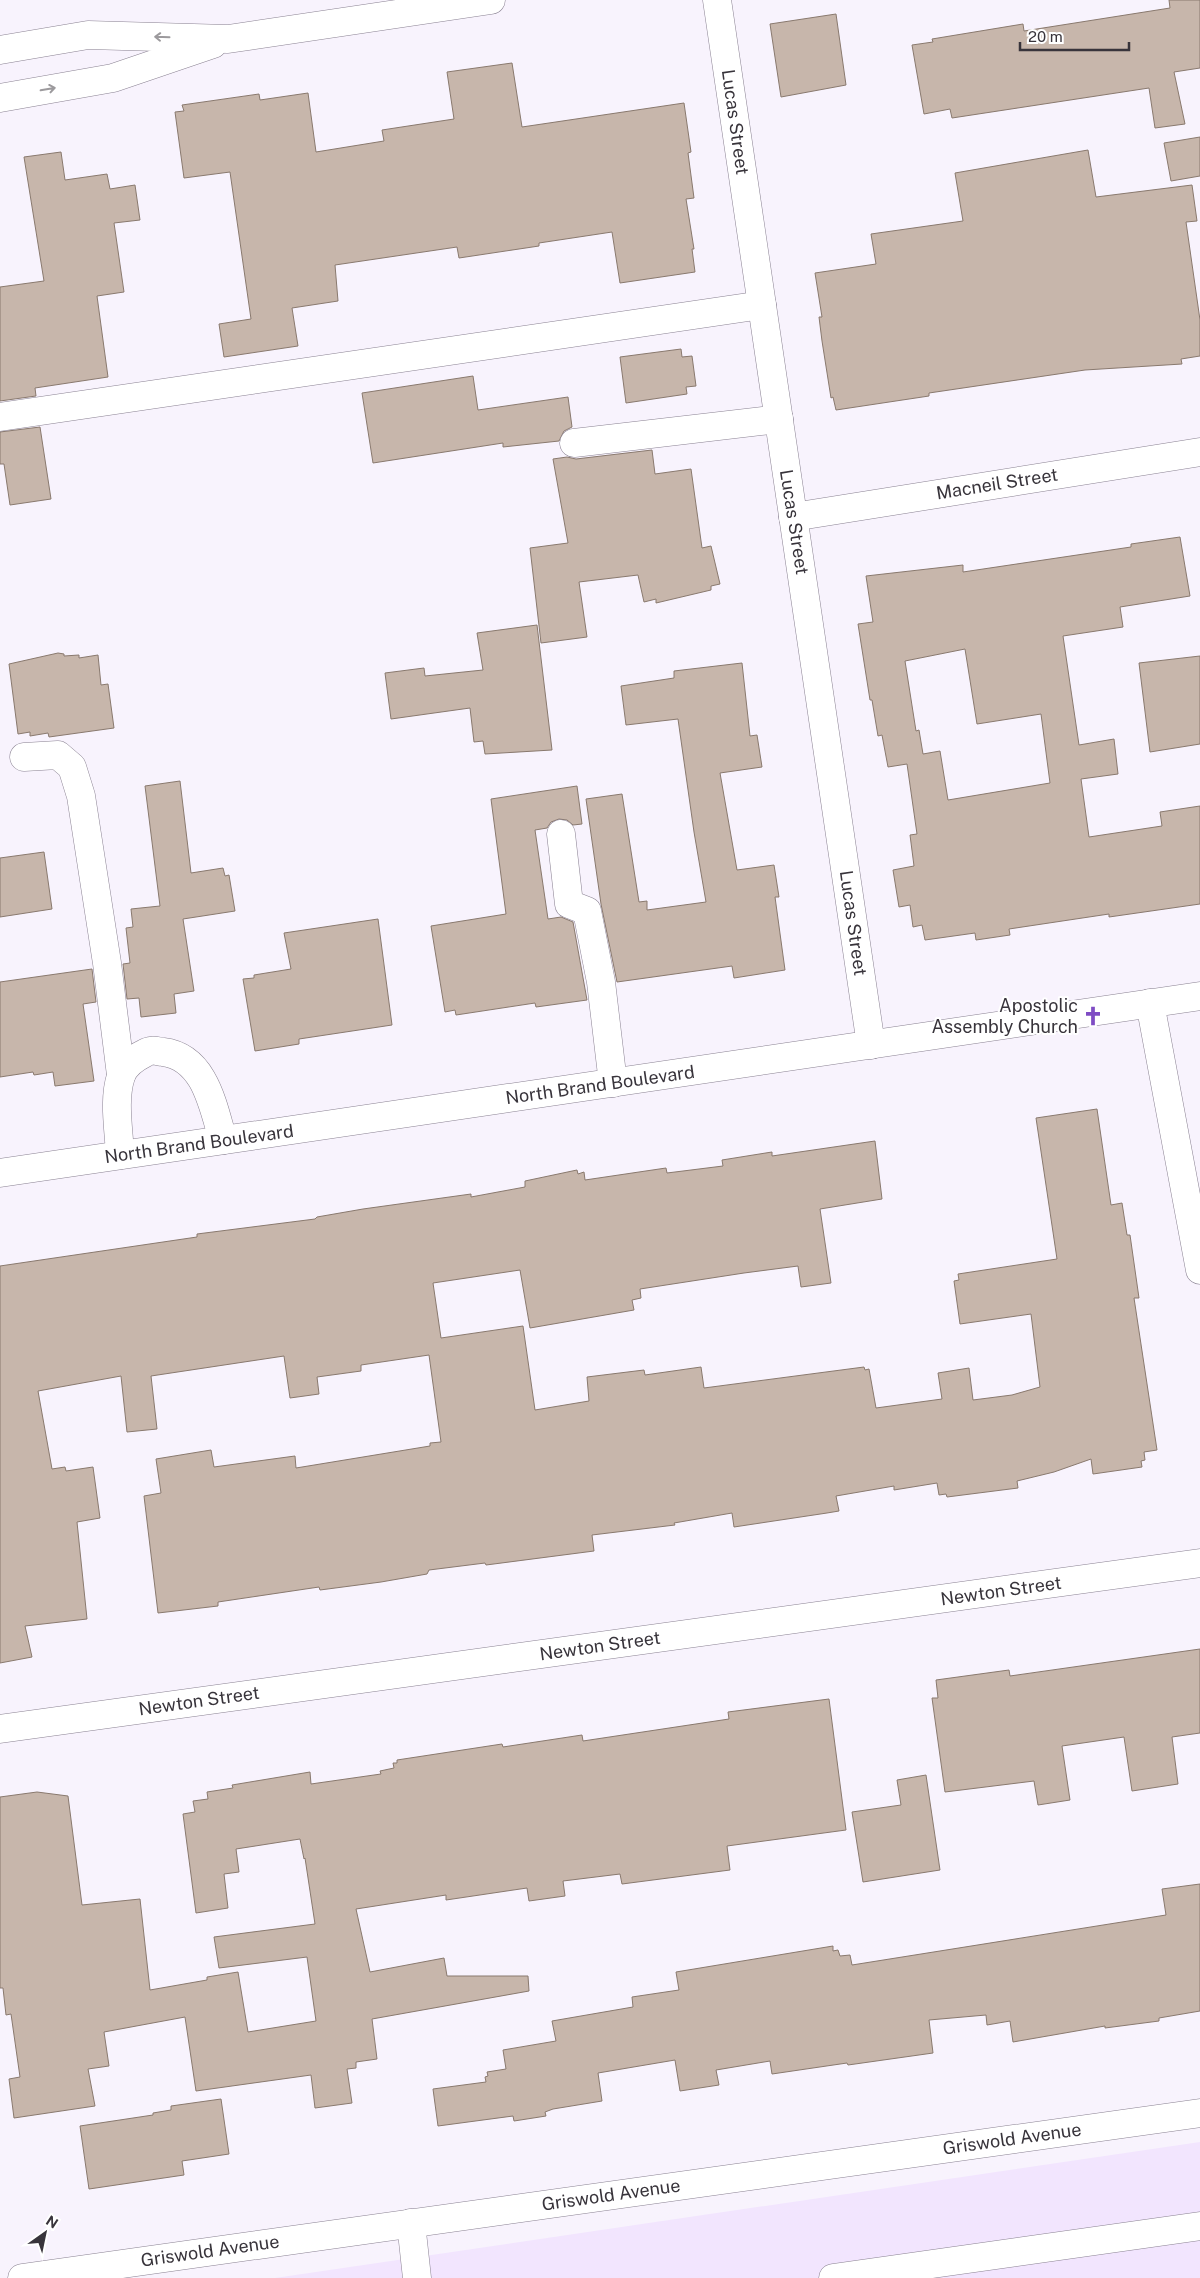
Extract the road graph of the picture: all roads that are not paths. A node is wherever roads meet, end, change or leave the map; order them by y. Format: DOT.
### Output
graph roads {
  1 [pos="491,0"];
  2 [pos="717,0"];
  3 [pos="228,39"];
  4 [pos="0,50"];
  5 [pos="0,98"];
  6 [pos="762,305"];
  7 [pos="0,417"];
  8 [pos="778,419"];
  9 [pos="574,443"];
  10 [pos="1200,452"];
  11 [pos="794,516"];
  12 [pos="24,757"];
  13 [pos="561,834"];
  14 [pos="1200,996"];
  15 [pos="1150,1003"];
  16 [pos="871,1045"];
  17 [pos="121,1075"];
  18 [pos="614,1083"];
  19 [pos="224,1140"];
  20 [pos="120,1155"];
  21 [pos="0,1173"];
  22 [pos="1200,1270"];
  23 [pos="1200,1563"];
  24 [pos="0,1729"];
  25 [pos="1200,2113"];
  26 [pos="410,2223"];
  27 [pos="1200,2226"];
  28 [pos="22,2278"];
  29 [pos="417,2278"];
  30 [pos="832,2278"];
  1 -- 3 [label="street"];
  2 -- 6 [label="street, Lucas Street"];
  3 -- 4 [label="street, one-way"];
  5 -- 3 [label="street, one-way"];
  6 -- 7 [label="street"];
  6 -- 8 [label="street, Lucas Street"];
  8 -- 9 [label="street"];
  8 -- 11 [label="street, Lucas Street"];
  10 -- 11 [label="street, Macneil Street"];
  11 -- 16 [label="street, Lucas Street"];
  12 -- 17 [label="street"];
  13 -- 18 [label="street"];
  14 -- 15 [label="street, North Brand Boulevard"];
  15 -- 16 [label="street, North Brand Boulevard"];
  15 -- 22 [label="street"];
  16 -- 18 [label="street, North Brand Boulevard"];
  17 -- 19 [label="street"];
  17 -- 20 [label="street"];
  18 -- 19 [label="street, North Brand Boulevard"];
  19 -- 20 [label="street, North Brand Boulevard"];
  20 -- 21 [label="street, North Brand Boulevard"];
  23 -- 24 [label="street, Newton Street"];
  25 -- 26 [label="street, Griswold Avenue"];
  26 -- 28 [label="street, Griswold Avenue"];
  26 -- 29 [label="street"];
  27 -- 30 [label="street"];
}
